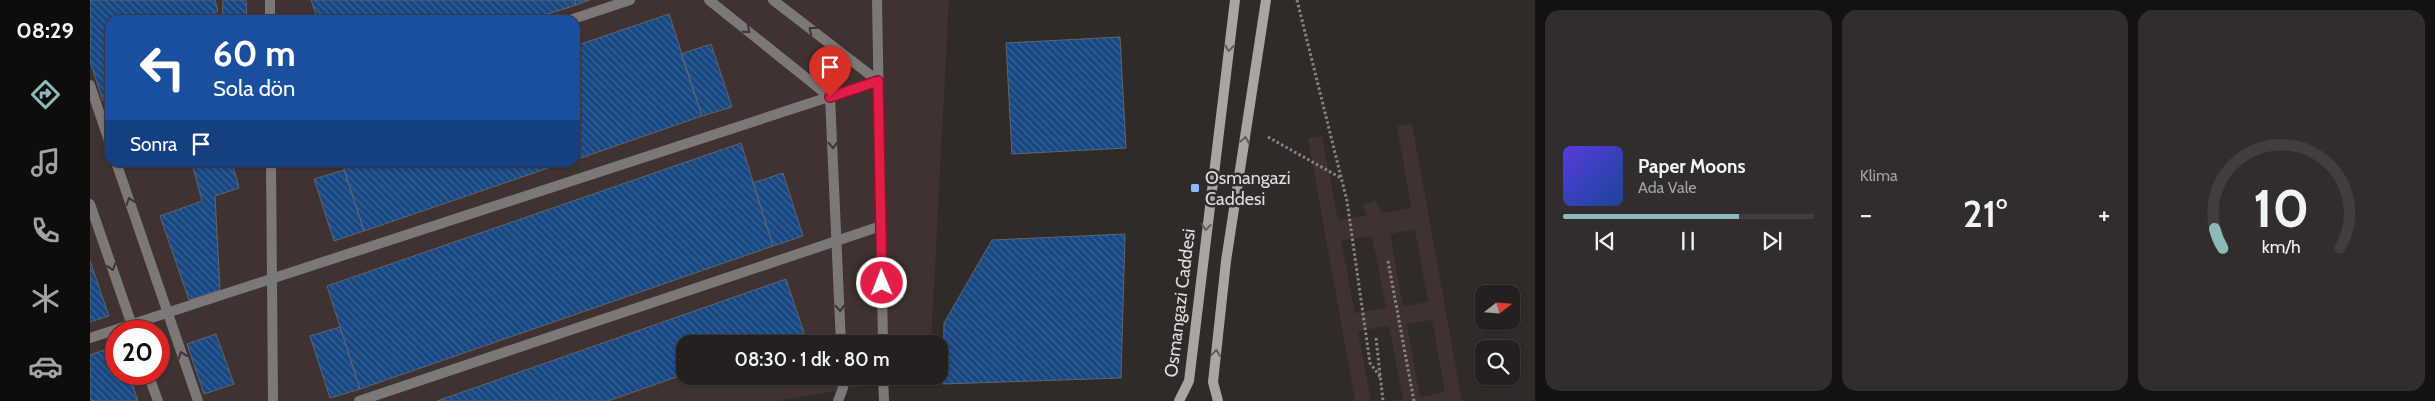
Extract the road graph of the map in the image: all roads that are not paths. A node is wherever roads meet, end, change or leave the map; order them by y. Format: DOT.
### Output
graph roads {
  1 [pos="270,0"];
  2 [pos="630,0"];
  3 [pos="709,0"];
  4 [pos="773,0"];
  5 [pos="877,0"];
  6 [pos="1235,0"];
  7 [pos="1266,0"];
  8 [pos="270,15"];
  9 [pos="580,17"];
  10 [pos="878,81"];
  11 [pos="90,85"];
  12 [pos="830,97"];
  13 [pos="105,120"];
  14 [pos="118,167"];
  15 [pos="271,167"];
  16 [pos="90,204"];
  17 [pos="881,226"];
  18 [pos="838,240"];
  19 [pos="271,279"];
  20 [pos="168,312"];
  21 [pos="129,320"];
  22 [pos="150,320"];
  23 [pos="105,334"];
  24 [pos="841,335"];
  25 [pos="883,335"];
  26 [pos="90,338"];
  27 [pos="152,385"];
  28 [pos="843,385"];
  29 [pos="883,385"];
  30 [pos="158,401"];
  31 [pos="198,401"];
  32 [pos="273,401"];
  33 [pos="359,401"];
  34 [pos="838,401"];
  35 [pos="884,401"];
  36 [pos="1179,401"];
  37 [pos="1218,401"];
  1 -- 8 [label="lane"];
  2 -- 9 [label="lane"];
  3 -- 12 [label="lane, one-way"];
  10 -- 4 [label="lane, one-way"];
  5 -- 10 [label="lane"];
  6 -- 36 [label="main road, Osmangazi Caddesi, one-way"];
  37 -- 7 [label="main road, one-way"];
  10 -- 12 [label="lane"];
  10 -- 17 [label="lane"];
  11 -- 13 [label="lane"];
  12 -- 18 [label="lane, one-way"];
  12 -- 19 [label="lane"];
  20 -- 14 [label="lane, one-way"];
  15 -- 19 [label="lane"];
  16 -- 21 [label="lane, one-way"];
  17 -- 18 [label="lane"];
  17 -- 25 [label="lane"];
  18 -- 24 [label="lane, one-way"];
  18 -- 33 [label="lane"];
  19 -- 20 [label="lane"];
  19 -- 32 [label="lane"];
  20 -- 22 [label="lane"];
  31 -- 20 [label="lane, one-way"];
  23 -- 26 [label="lane"];
  27 -- 30 [label="lane"];
  28 -- 34 [label="lane"];
  29 -- 35 [label="lane"];
}
